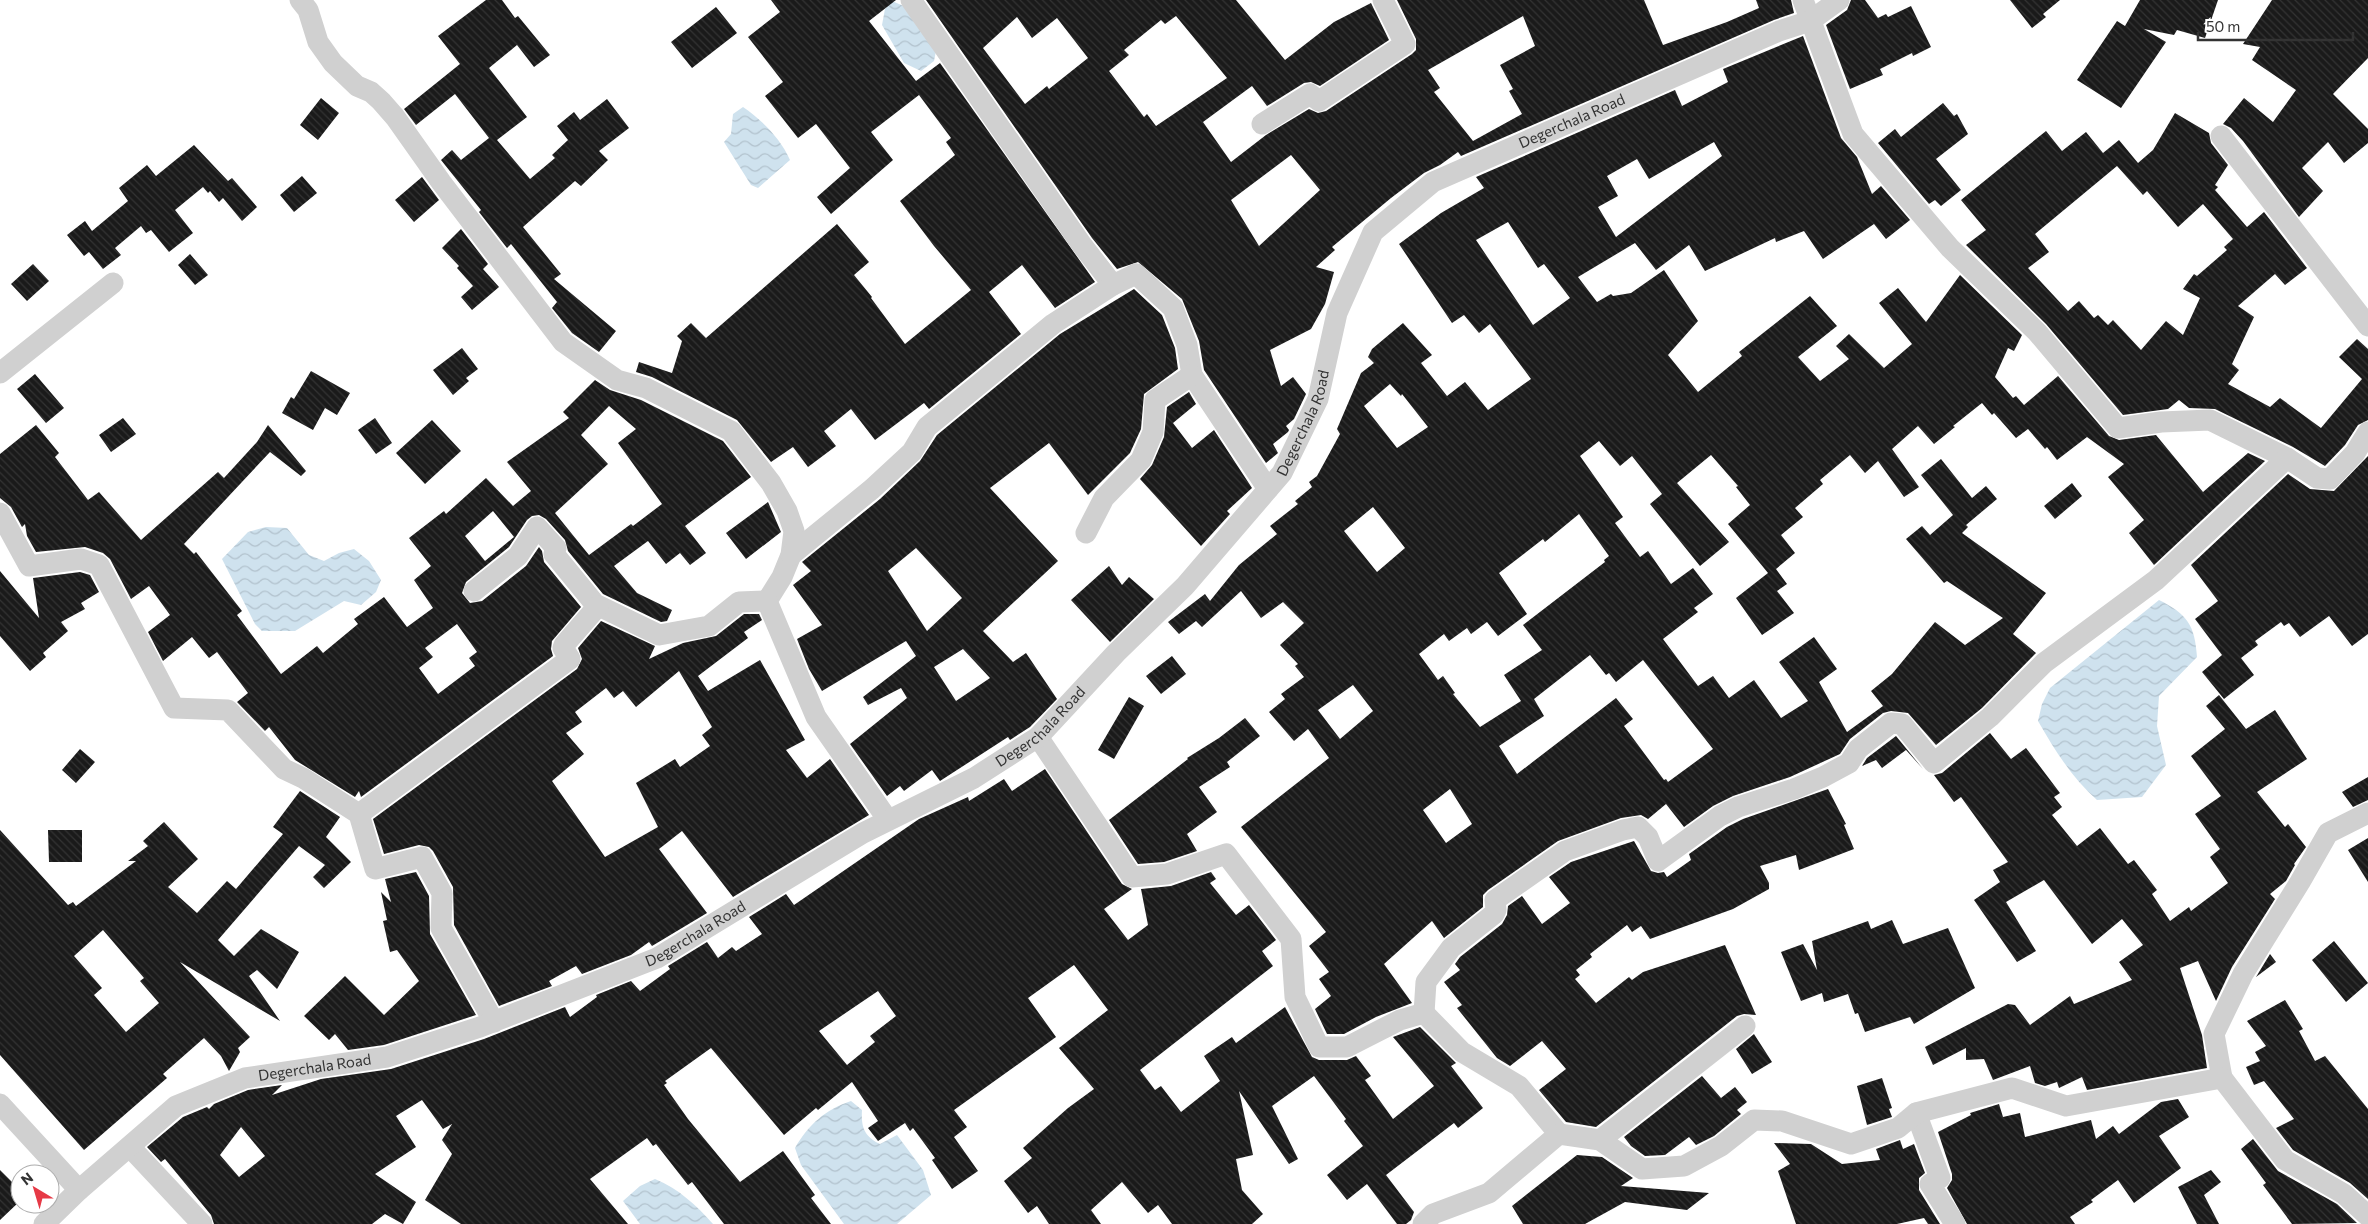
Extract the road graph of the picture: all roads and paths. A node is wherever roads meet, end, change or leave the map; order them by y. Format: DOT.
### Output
graph roads {
  1 [pos="300,0"];
  2 [pos="911,0"];
  3 [pos="1384,0"];
  4 [pos="1803,0"];
  5 [pos="1839,0"];
  6 [pos="1810,21"];
  7 [pos="1262,124"];
  8 [pos="2222,136"];
  9 [pos="113,283"];
  10 [pos="1113,285"];
  11 [pos="2368,326"];
  12 [pos="0,373"];
  13 [pos="1192,375"];
  14 [pos="2368,432"];
  15 [pos="2287,458"];
  16 [pos="1268,489"];
  17 [pos="0,513"];
  18 [pos="1086,533"];
  19 [pos="790,555"];
  20 [pos="474,592"];
  21 [pos="767,601"];
  22 [pos="598,606"];
  23 [pos="1038,737"];
  24 [pos="2368,813"];
  25 [pos="359,814"];
  26 [pos="888,820"];
  27 [pos="1424,1013"];
  28 [pos="494,1022"];
  29 [pos="1745,1026"];
  30 [pos="2222,1078"];
  31 [pos="0,1104"];
  32 [pos="1916,1113"];
  33 [pos="1559,1134"];
  34 [pos="1600,1140"];
  35 [pos="130,1147"];
  36 [pos="79,1190"];
  37 [pos="2368,1216"];
  38 [pos="44,1224"];
  39 [pos="202,1224"];
  40 [pos="1423,1224"];
  41 [pos="1955,1224"];
  1 -- 19 [label="street"];
  2 -- 10 [label="street"];
  3 -- 7 [label="street"];
  4 -- 6 [label="street"];
  5 -- 6 [label="street, Degerchala Road"];
  6 -- 15 [label="street"];
  6 -- 16 [label="street, Degerchala Road"];
  8 -- 11 [label="street"];
  9 -- 12 [label="street"];
  10 -- 13 [label="street"];
  10 -- 19 [label="street"];
  13 -- 16 [label="street"];
  13 -- 18 [label="street"];
  14 -- 15 [label="street"];
  15 -- 27 [label="street"];
  16 -- 23 [label="street, Degerchala Road"];
  17 -- 25 [label="street"];
  19 -- 21 [label="street"];
  20 -- 22 [label="street"];
  21 -- 22 [label="street"];
  21 -- 26 [label="street"];
  22 -- 25 [label="street"];
  23 -- 26 [label="street, Degerchala Road"];
  23 -- 27 [label="street"];
  24 -- 30 [label="street"];
  25 -- 28 [label="street"];
  26 -- 28 [label="street, Degerchala Road"];
  27 -- 33 [label="street"];
  28 -- 35 [label="street, Degerchala Road"];
  29 -- 34 [label="street"];
  30 -- 32 [label="street"];
  30 -- 37 [label="street"];
  31 -- 36 [label="street"];
  32 -- 34 [label="street"];
  32 -- 41 [label="street"];
  33 -- 34 [label="street"];
  33 -- 40 [label="street"];
  35 -- 36 [label="street, Degerchala Road"];
  35 -- 39 [label="street"];
  36 -- 38 [label="street, Degerchala Road"];
}
